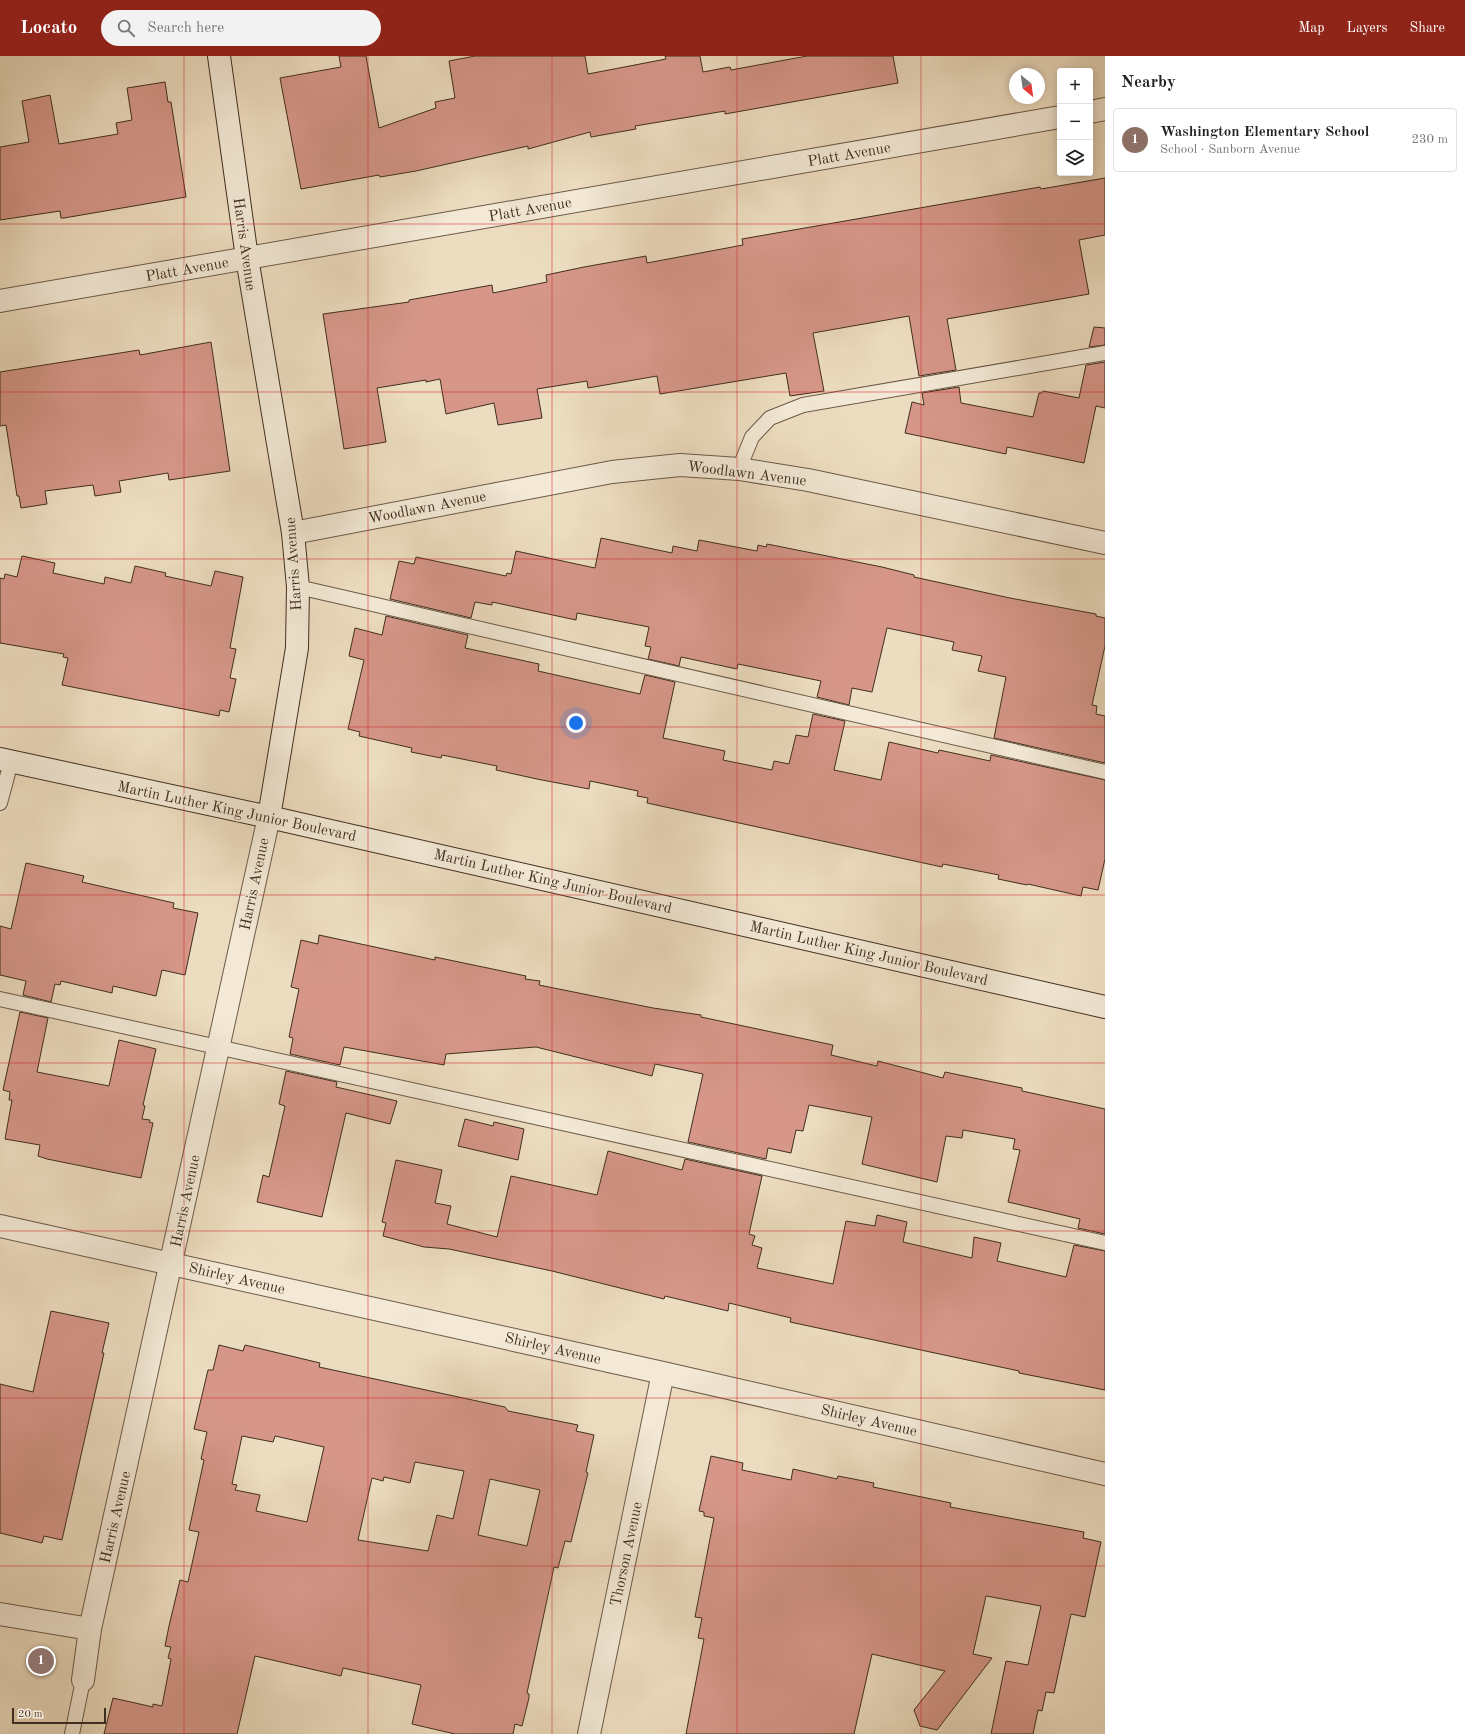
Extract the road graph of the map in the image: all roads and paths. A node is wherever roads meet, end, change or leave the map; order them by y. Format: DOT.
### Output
graph roads {
  1 [pos="219,56"];
  2 [pos="1105,110"];
  3 [pos="1093,112"];
  4 [pos="1057,118"];
  5 [pos="247,258"];
  6 [pos="0,301"];
  7 [pos="1105,353"];
  8 [pos="739,469"];
  9 [pos="293,533"];
  10 [pos="1105,543"];
  11 [pos="298,588"];
  12 [pos="6,761"];
  13 [pos="1105,772"];
  14 [pos="0,803"];
  15 [pos="269,817"];
  16 [pos="0,998"];
  17 [pos="1105,1007"];
  18 [pos="219,1047"];
  19 [pos="0,1226"];
  20 [pos="1105,1242"];
  21 [pos="171,1263"];
  22 [pos="664,1373"];
  23 [pos="1105,1474"];
  24 [pos="0,1614"];
  25 [pos="90,1629"];
  26 [pos="83,1680"];
  27 [pos="72,1734"];
  28 [pos="589,1734"];
  1 -- 5 [label="street, Harris Avenue"];
  2 -- 3 [label="street"];
  4 -- 5 [label="street, Platt Avenue"];
  5 -- 6 [label="street, Platt Avenue"];
  5 -- 9 [label="street, Harris Avenue"];
  7 -- 8 [label="lane"];
  8 -- 9 [label="street, Woodlawn Avenue"];
  8 -- 10 [label="street, Woodlawn Avenue"];
  9 -- 11 [label="street, Harris Avenue"];
  11 -- 13 [label="lane"];
  11 -- 15 [label="street, Harris Avenue"];
  12 -- 14 [label="lane"];
  12 -- 15 [label="street, Martin Luther King Junior Boulevard"];
  15 -- 17 [label="street, Martin Luther King Junior Boulevard"];
  15 -- 18 [label="street, Harris Avenue"];
  16 -- 18 [label="lane"];
  18 -- 20 [label="lane"];
  18 -- 21 [label="street, Harris Avenue"];
  19 -- 21 [label="street, Shirley Avenue"];
  21 -- 22 [label="street, Shirley Avenue"];
  21 -- 25 [label="street, Harris Avenue"];
  22 -- 23 [label="street, Shirley Avenue"];
  22 -- 28 [label="street, Thorson Avenue"];
  24 -- 25 [label="street"];
  25 -- 26 [label="street, Harris Avenue"];
  26 -- 27 [label="lane"];
}
